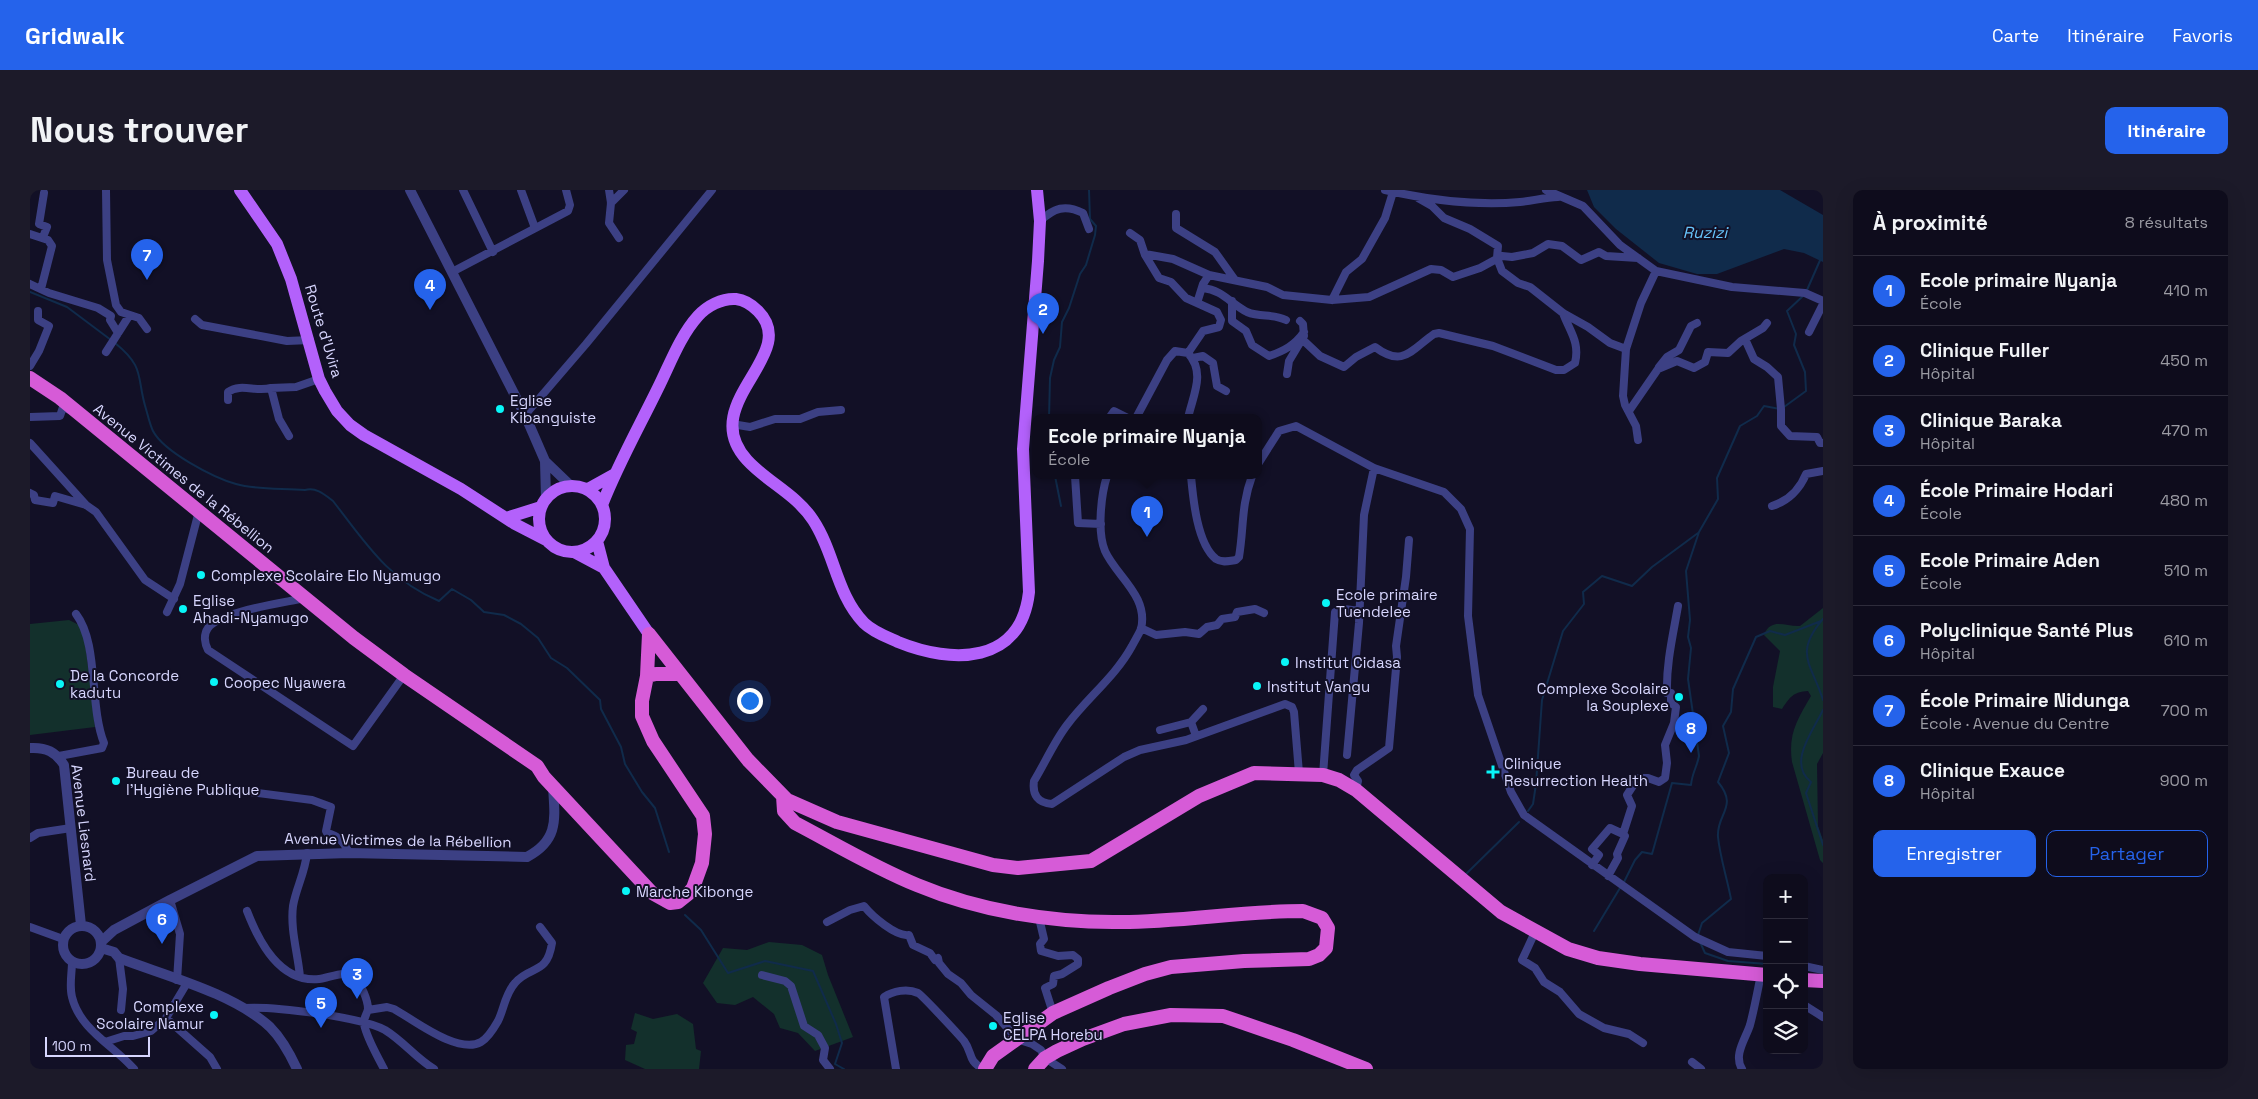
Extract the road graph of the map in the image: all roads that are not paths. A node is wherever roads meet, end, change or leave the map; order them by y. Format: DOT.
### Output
graph roads {
  1 [pos="106,190"];
  2 [pos="240,190"];
  3 [pos="410,190"];
  4 [pos="463,190"];
  5 [pos="521,190"];
  6 [pos="566,190"];
  7 [pos="609,190"];
  8 [pos="624,190"];
  9 [pos="712,190"];
  10 [pos="1038,190"];
  11 [pos="1384,190"];
  12 [pos="1546,190"];
  13 [pos="1393,192"];
  14 [pos="44,193"];
  15 [pos="1566,197"];
  16 [pos="1418,198"];
  17 [pos="611,203"];
  18 [pos="1176,214"];
  19 [pos="1040,221"];
  20 [pos="535,228"];
  21 [pos="1089,229"];
  22 [pos="1130,233"];
  23 [pos="30,234"];
  24 [pos="43,237"];
  25 [pos="619,238"];
  26 [pos="493,252"];
  27 [pos="1145,254"];
  28 [pos="1497,258"];
  29 [pos="1638,258"];
  30 [pos="1656,271"];
  31 [pos="452,272"];
  32 [pos="1209,275"];
  33 [pos="1235,280"];
  34 [pos="30,284"];
  35 [pos="1203,288"];
  36 [pos="41,289"];
  37 [pos="1332,300"];
  38 [pos="1232,301"];
  39 [pos="1197,303"];
  40 [pos="1823,303"];
  41 [pos="38,311"];
  42 [pos="1563,313"];
  43 [pos="129,316"];
  44 [pos="195,319"];
  45 [pos="1286,320"];
  46 [pos="1300,321"];
  47 [pos="1697,323"];
  48 [pos="1767,323"];
  49 [pos="146,329"];
  50 [pos="1809,332"];
  51 [pos="118,333"];
  52 [pos="1304,336"];
  53 [pos="1745,339"];
  54 [pos="310,340"];
  55 [pos="1626,349"];
  56 [pos="106,352"];
  57 [pos="1190,356"];
  58 [pos="30,366"];
  59 [pos="1658,369"];
  60 [pos="1287,374"];
  61 [pos="30,378"];
  62 [pos="319,379"];
  63 [pos="271,388"];
  64 [pos="1226,391"];
  65 [pos="228,400"];
  66 [pos="841,410"];
  67 [pos="1629,411"];
  68 [pos="1138,414"];
  69 [pos="1189,414"];
  70 [pos="80,415"];
  71 [pos="525,415"];
  72 [pos="30,417"];
  73 [pos="732,424"];
  74 [pos="289,436"];
  75 [pos="1638,440"];
  76 [pos="30,443"];
  77 [pos="1823,443"];
  78 [pos="1262,458"];
  79 [pos="545,461"];
  80 [pos="1374,468"];
  81 [pos="1823,471"];
  82 [pos="614,474"];
  83 [pos="1075,479"];
  84 [pos="1106,479"];
  85 [pos="1191,479"];
  86 [pos="1251,479"];
  87 [pos="570,485"];
  88 [pos="588,489"];
  89 [pos="30,493"];
  90 [pos="543,503"];
  91 [pos="602,504"];
  92 [pos="86,505"];
  93 [pos="1772,506"];
  94 [pos="199,511"];
  95 [pos="506,518"];
  96 [pos="1101,524"];
  97 [pos="546,540"];
  98 [pos="1408,540"];
  99 [pos="596,541"];
  100 [pos="574,552"];
  101 [pos="604,568"];
  102 [pos="305,598"];
  103 [pos="174,599"];
  104 [pos="1678,606"];
  105 [pos="1360,611"];
  106 [pos="167,612"];
  107 [pos="1264,613"];
  108 [pos="76,614"];
  109 [pos="1141,628"];
  110 [pos="649,634"];
  111 [pos="680,674"];
  112 [pos="404,675"];
  113 [pos="648,676"];
  114 [pos="1203,709"];
  115 [pos="1191,722"];
  116 [pos="1160,730"];
  117 [pos="1196,736"];
  118 [pos="30,748"];
  119 [pos="1348,754"];
  120 [pos="58,756"];
  121 [pos="1299,773"];
  122 [pos="1323,775"];
  123 [pos="553,787"];
  124 [pos="1356,790"];
  125 [pos="250,792"];
  126 [pos="783,796"];
  127 [pos="71,828"];
  128 [pos="1623,834"];
  129 [pos="30,838"];
  130 [pos="307,853"];
  131 [pos="349,853"];
  132 [pos="1592,865"];
  133 [pos="1608,876"];
  134 [pos="170,900"];
  135 [pos="247,911"];
  136 [pos="1042,916"];
  137 [pos="827,922"];
  138 [pos="81,925"];
  139 [pos="30,927"];
  140 [pos="540,927"];
  141 [pos="1535,932"];
  142 [pos="63,939"];
  143 [pos="99,945"];
  144 [pos="1763,956"];
  145 [pos="118,958"];
  146 [pos="72,962"];
  147 [pos="1808,967"];
  148 [pos="1823,970"];
  149 [pos="762,975"];
  150 [pos="300,977"];
  151 [pos="1761,977"];
  152 [pos="1808,980"];
  153 [pos="1823,980"];
  154 [pos="182,982"];
  155 [pos="244,1008"];
  156 [pos="1808,1008"];
  157 [pos="121,1010"];
  158 [pos="368,1010"];
  159 [pos="1053,1013"];
  160 [pos="1823,1017"];
  161 [pos="166,1018"];
  162 [pos="364,1022"];
  163 [pos="1017,1039"];
  164 [pos="105,1042"];
  165 [pos="1644,1043"];
  166 [pos="1045,1058"];
  167 [pos="1692,1062"];
  168 [pos="134,1069"];
  169 [pos="217,1069"];
  170 [pos="297,1069"];
  171 [pos="384,1069"];
  172 [pos="434,1069"];
  173 [pos="830,1069"];
  174 [pos="896,1069"];
  175 [pos="984,1069"];
  176 [pos="1035,1069"];
  177 [pos="1062,1069"];
  178 [pos="1366,1069"];
  179 [pos="1701,1069"];
  180 [pos="1742,1069"];
  1 -- 43 [label="street"];
  2 -- 54 [label="main road, Route d'Uvira"];
  3 -- 31 [label="street"];
  4 -- 26 [label="street"];
  5 -- 20 [label="street"];
  6 -- 20 [label="street"];
  7 -- 17 [label="street"];
  8 -- 17 [label="street"];
  9 -- 71 [label="street"];
  10 -- 19 [label="main road"];
  11 -- 13 [label="street"];
  12 -- 15 [label="street"];
  13 -- 16 [label="street"];
  13 -- 37 [label="street"];
  14 -- 24 [label="street"];
  15 -- 16 [label="street"];
  15 -- 29 [label="street"];
  16 -- 28 [label="street"];
  17 -- 25 [label="street"];
  18 -- 33 [label="street"];
  19 -- 21 [label="street"];
  19 -- 73 [label="main road"];
  20 -- 26 [label="street"];
  22 -- 27 [label="street"];
  23 -- 24 [label="street"];
  24 -- 36 [label="street"];
  26 -- 31 [label="street"];
  27 -- 32 [label="street"];
  27 -- 39 [label="street"];
  28 -- 29 [label="street"];
  28 -- 37 [label="street"];
  28 -- 42 [label="street"];
  29 -- 30 [label="street"];
  30 -- 40 [label="street"];
  30 -- 55 [label="street"];
  31 -- 71 [label="street"];
  32 -- 33 [label="street"];
  32 -- 35 [label="street"];
  33 -- 37 [label="street"];
  34 -- 36 [label="street"];
  35 -- 38 [label="street"];
  35 -- 39 [label="street"];
  36 -- 51 [label="street"];
  38 -- 45 [label="street"];
  38 -- 52 [label="street"];
  39 -- 57 [label="street"];
  40 -- 50 [label="street"];
  41 -- 58 [label="street"];
  42 -- 52 [label="street"];
  42 -- 55 [label="street"];
  43 -- 49 [label="street"];
  43 -- 51 [label="street"];
  44 -- 54 [label="street"];
  46 -- 52 [label="street"];
  47 -- 59 [label="street"];
  48 -- 53 [label="street"];
  51 -- 56 [label="street"];
  52 -- 60 [label="street"];
  53 -- 59 [label="street"];
  53 -- 77 [label="street"];
  54 -- 62 [label="main road, Route d'Uvira"];
  55 -- 67 [label="street"];
  57 -- 64 [label="street"];
  57 -- 68 [label="street"];
  57 -- 69 [label="street"];
  59 -- 67 [label="street"];
  61 -- 70 [label="highway, Avenue Victimes de la Rébellion"];
  62 -- 63 [label="street"];
  62 -- 95 [label="main road, Route d'Uvira"];
  63 -- 65 [label="street"];
  63 -- 74 [label="street"];
  66 -- 73 [label="street"];
  67 -- 75 [label="street"];
  70 -- 72 [label="street"];
  70 -- 94 [label="highway, Avenue Victimes de la Rébellion"];
  71 -- 79 [label="street"];
  73 -- 82 [label="main road"];
  76 -- 92 [label="street"];
  78 -- 80 [label="street"];
  79 -- 87 [label="street"];
  79 -- 90 [label="street"];
  80 -- 105 [label="street"];
  80 -- 132 [label="street"];
  81 -- 93 [label="street"];
  82 -- 88 [label="main road"];
  82 -- 91 [label="main road"];
  83 -- 96 [label="street"];
  84 -- 96 [label="street"];
  85 -- 86 [label="street"];
  87 -- 88 [label="main road"];
  87 -- 90 [label="main road"];
  88 -- 91 [label="main road"];
  89 -- 92 [label="street"];
  90 -- 95 [label="main road"];
  90 -- 97 [label="main road"];
  91 -- 99 [label="main road"];
  92 -- 103 [label="street"];
  94 -- 102 [label="highway, Avenue Victimes de la Rébellion"];
  94 -- 103 [label="street"];
  95 -- 97 [label="main road, Route d'Uvira"];
  96 -- 109 [label="street"];
  97 -- 100 [label="main road"];
  98 -- 124 [label="street"];
  99 -- 100 [label="main road"];
  99 -- 101 [label="main road"];
  100 -- 101 [label="main road"];
  101 -- 110 [label="main road"];
  102 -- 112 [label="highway, Avenue Victimes de la Rébellion"];
  102 -- 112 [label="street"];
  103 -- 106 [label="street"];
  104 -- 128 [label="street"];
  105 -- 119 [label="street"];
  105 -- 122 [label="street"];
  107 -- 109 [label="street"];
  108 -- 120 [label="street"];
  109 -- 117 [label="street"];
  110 -- 111 [label="highway"];
  110 -- 113 [label="highway, Avenue Victimes de la Rébellion"];
  111 -- 113 [label="highway"];
  111 -- 126 [label="highway"];
  112 -- 123 [label="highway, Avenue Victimes de la Rébellion"];
  113 -- 123 [label="highway, Avenue Victimes de la Rébellion"];
  114 -- 115 [label="street"];
  115 -- 116 [label="street"];
  115 -- 117 [label="street"];
  117 -- 121 [label="street"];
  118 -- 120 [label="street, Avenue Liesnard"];
  120 -- 127 [label="street, Avenue Liesnard"];
  121 -- 122 [label="highway"];
  121 -- 126 [label="highway"];
  122 -- 124 [label="highway"];
  123 -- 131 [label="street, Avenue Victimes de la Rébellion"];
  124 -- 141 [label="highway"];
  125 -- 131 [label="street"];
  126 -- 136 [label="highway"];
  127 -- 129 [label="street"];
  127 -- 138 [label="street, Avenue Liesnard"];
  128 -- 132 [label="street"];
  128 -- 133 [label="street"];
  130 -- 131 [label="street, Avenue Victimes de la Rébellion"];
  130 -- 134 [label="street, Avenue Victimes de la Rébellion"];
  130 -- 150 [label="street"];
  132 -- 133 [label="street"];
  133 -- 144 [label="street"];
  134 -- 143 [label="street, Avenue Victimes de la Rébellion"];
  134 -- 154 [label="street"];
  135 -- 150 [label="street"];
  136 -- 159 [label="street"];
  136 -- 159 [label="highway"];
  137 -- 163 [label="street"];
  138 -- 142 [label="street"];
  138 -- 143 [label="street"];
  139 -- 142 [label="street"];
  140 -- 158 [label="street"];
  141 -- 151 [label="highway"];
  141 -- 165 [label="street"];
  142 -- 146 [label="street"];
  143 -- 145 [label="street"];
  143 -- 146 [label="street"];
  145 -- 154 [label="street"];
  145 -- 157 [label="street"];
  146 -- 164 [label="street"];
  147 -- 148 [label="street"];
  149 -- 173 [label="street"];
  150 -- 158 [label="street"];
  151 -- 180 [label="street"];
  152 -- 153 [label="highway"];
  154 -- 155 [label="street"];
  154 -- 161 [label="street"];
  155 -- 162 [label="street"];
  155 -- 170 [label="street"];
  156 -- 160 [label="street"];
  158 -- 162 [label="street"];
  159 -- 163 [label="highway"];
  161 -- 164 [label="street"];
  161 -- 169 [label="street"];
  162 -- 171 [label="street"];
  162 -- 172 [label="street"];
  163 -- 166 [label="street"];
  163 -- 175 [label="highway"];
  164 -- 168 [label="street"];
  166 -- 176 [label="highway"];
  166 -- 177 [label="street"];
  166 -- 178 [label="highway"];
  167 -- 179 [label="street"];
  174 -- 175 [label="street"];
}
